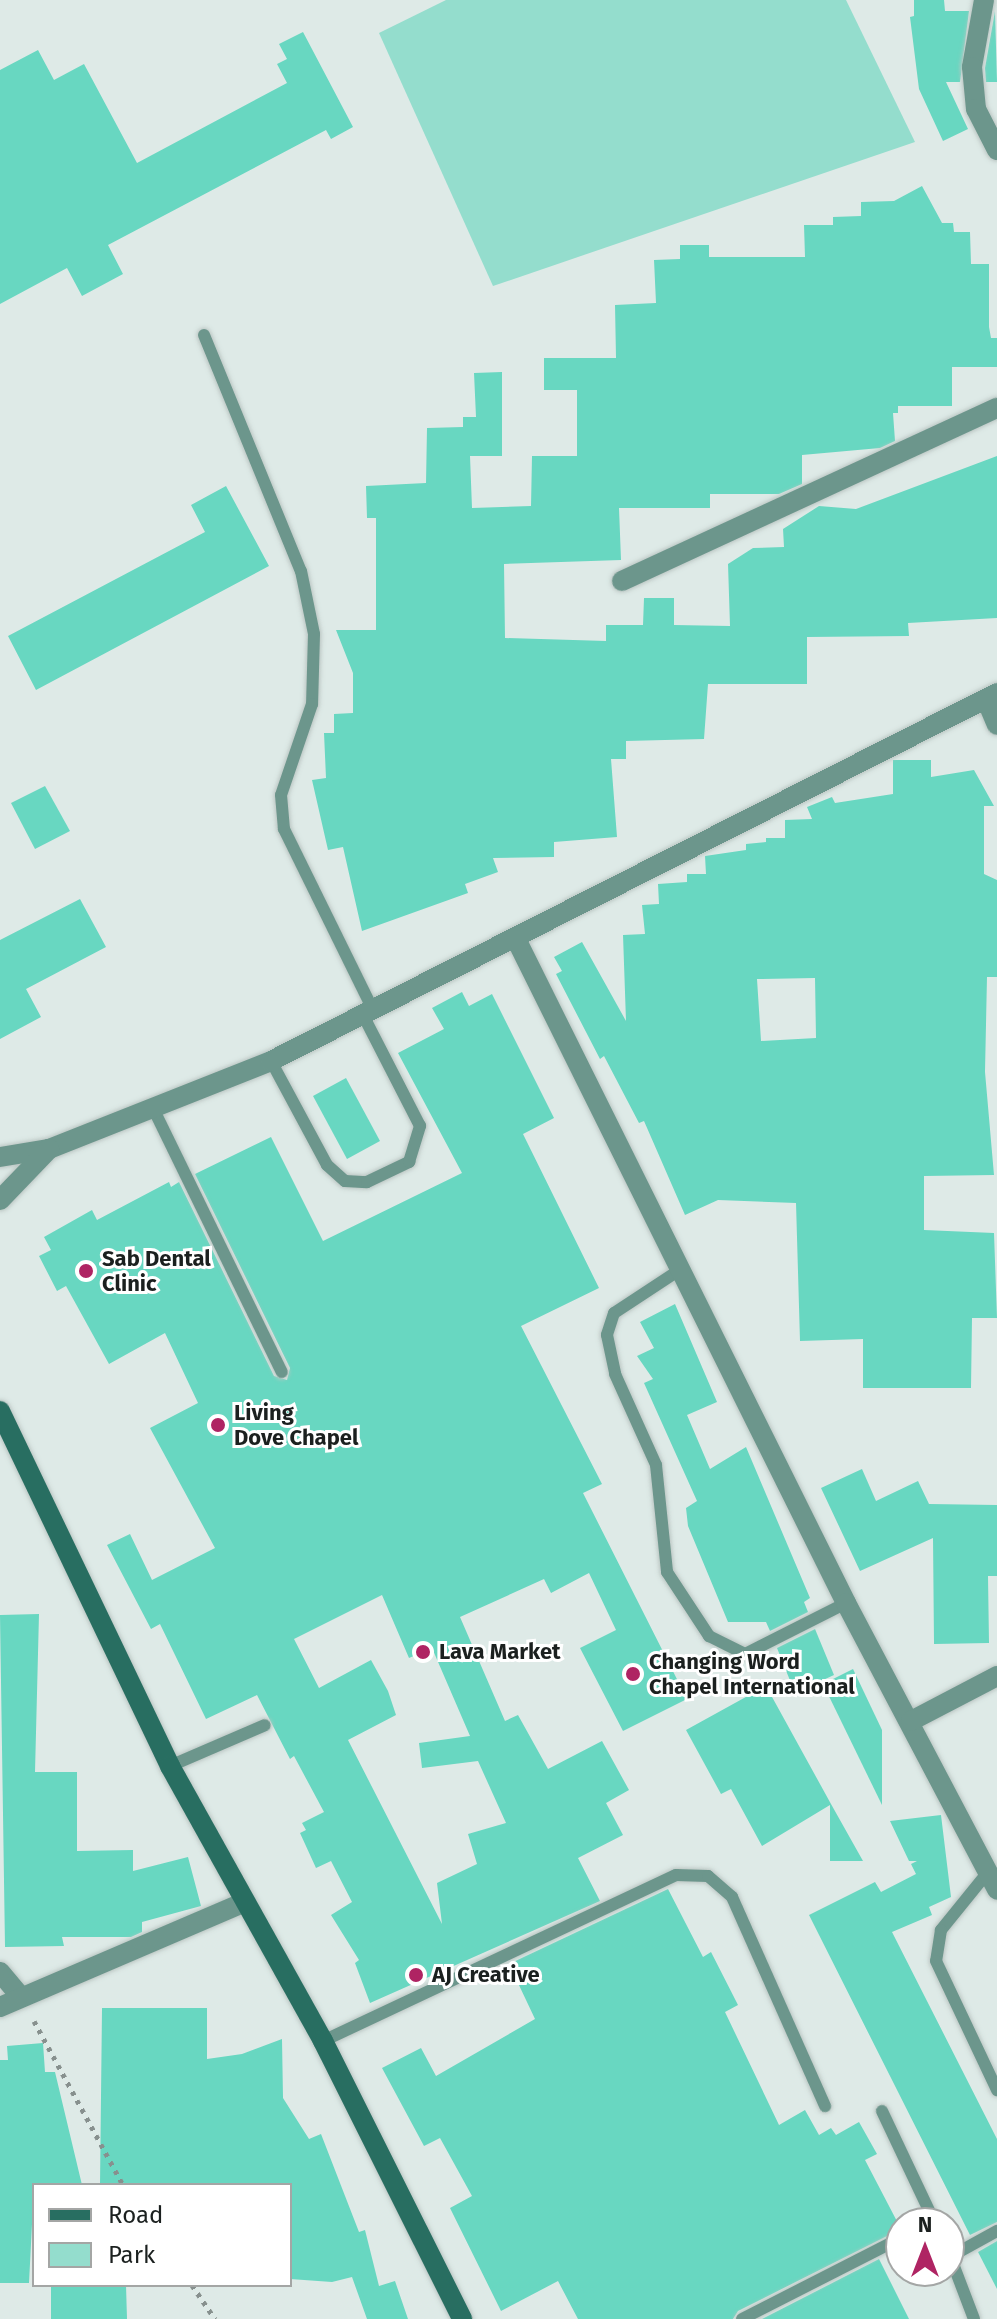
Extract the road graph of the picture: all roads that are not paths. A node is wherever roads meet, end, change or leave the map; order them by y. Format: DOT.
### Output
graph roads {
  1 [pos="984,0"];
  2 [pos="997,150"];
  3 [pos="204,335"];
  4 [pos="997,408"];
  5 [pos="622,581"];
  6 [pos="991,696"];
  7 [pos="997,725"];
  8 [pos="516,939"];
  9 [pos="369,1014"];
  10 [pos="271,1061"];
  11 [pos="152,1106"];
  12 [pos="49,1149"];
  13 [pos="0,1157"];
  14 [pos="0,1200"];
  15 [pos="681,1269"];
  16 [pos="282,1372"];
  17 [pos="0,1411"];
  18 [pos="846,1603"];
  19 [pos="997,1676"];
  20 [pos="911,1721"];
  21 [pos="265,1725"];
  22 [pos="170,1766"];
  23 [pos="993,1881"];
  24 [pos="243,1903"];
  25 [pos="0,1972"];
  26 [pos="21,1997"];
  27 [pos="0,2007"];
  28 [pos="323,2041"];
  29 [pos="997,2090"];
  30 [pos="825,2106"];
  31 [pos="882,2111"];
  32 [pos="927,2207"];
  33 [pos="997,2231"];
  34 [pos="885,2246"];
  35 [pos="965,2249"];
  36 [pos="962,2287"];
  37 [pos="462,2319"];
  38 [pos="742,2319"];
  39 [pos="974,2319"];
  1 -- 2 [label="street"];
  3 -- 9 [label="lane"];
  4 -- 5 [label="street"];
  6 -- 7 [label="street"];
  6 -- 8 [label="street"];
  8 -- 9 [label="street"];
  8 -- 15 [label="street"];
  9 -- 10 [label="street"];
  9 -- 10 [label="lane"];
  10 -- 11 [label="street"];
  11 -- 12 [label="street"];
  11 -- 16 [label="lane"];
  12 -- 13 [label="street"];
  12 -- 14 [label="street"];
  15 -- 18 [label="street"];
  15 -- 18 [label="lane"];
  17 -- 22 [label="street"];
  18 -- 20 [label="street"];
  19 -- 20 [label="street"];
  20 -- 23 [label="street"];
  21 -- 22 [label="lane"];
  22 -- 24 [label="street"];
  23 -- 29 [label="lane"];
  24 -- 26 [label="street"];
  24 -- 28 [label="street"];
  25 -- 26 [label="street"];
  26 -- 27 [label="street"];
  28 -- 30 [label="lane"];
  28 -- 37 [label="street"];
  31 -- 32 [label="lane"];
  33 -- 35 [label="lane"];
  34 -- 38 [label="lane"];
  36 -- 39 [label="lane"];
}
